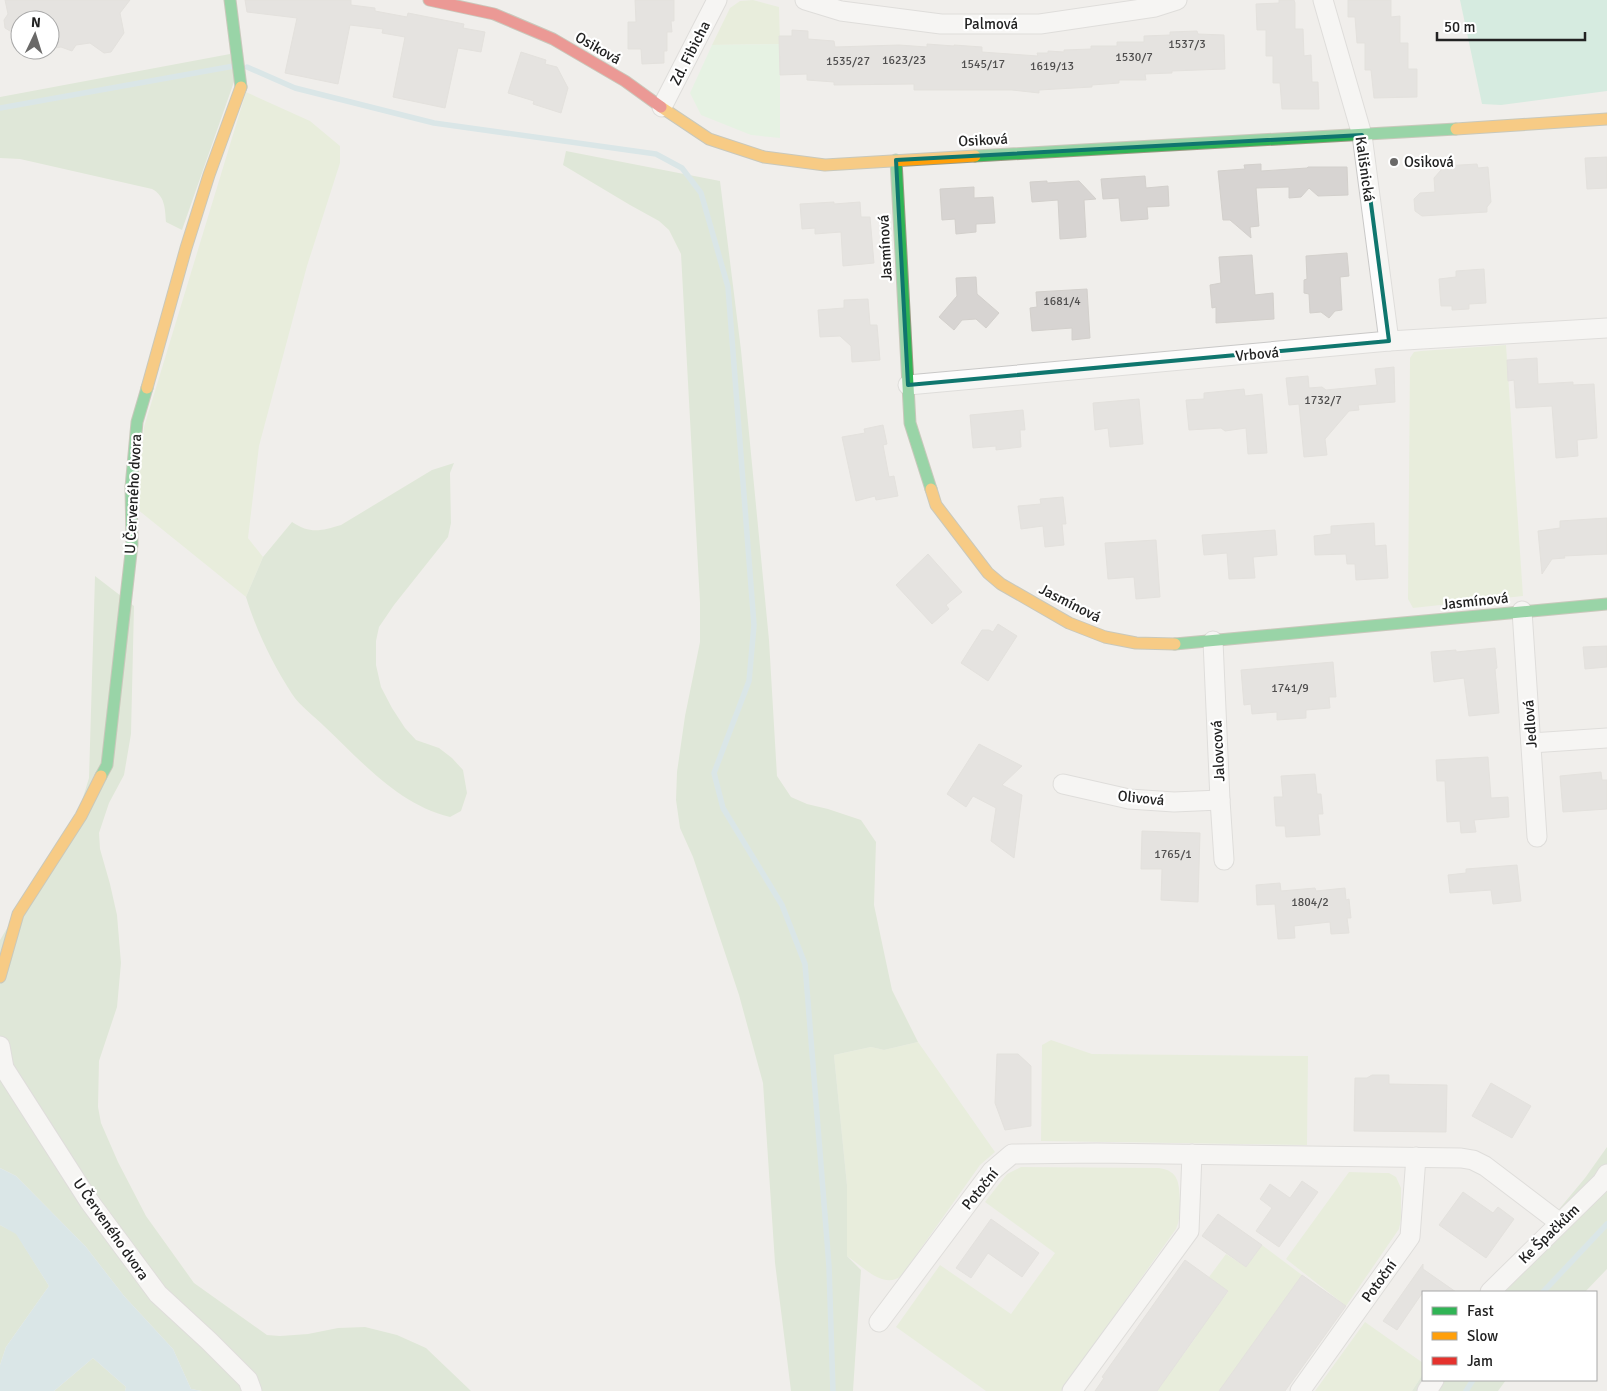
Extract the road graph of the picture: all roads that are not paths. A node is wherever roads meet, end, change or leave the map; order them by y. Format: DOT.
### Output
graph roads {
  1 [pos="230,0"];
  2 [pos="429,0"];
  3 [pos="717,0"];
  4 [pos="805,0"];
  5 [pos="1177,0"];
  6 [pos="1322,0"];
  7 [pos="662,107"];
  8 [pos="1607,119"];
  9 [pos="1362,135"];
  10 [pos="896,160"];
  11 [pos="1607,328"];
  12 [pos="1389,341"];
  13 [pos="908,386"];
  14 [pos="1607,604"];
  15 [pos="1522,611"];
  16 [pos="1213,641"];
  17 [pos="1607,738"];
  18 [pos="1531,744"];
  19 [pos="1063,784"];
  20 [pos="1220,800"];
  21 [pos="1537,836"];
  22 [pos="1224,860"];
  23 [pos="0,977"];
  24 [pos="0,1046"];
  25 [pos="1192,1154"];
  26 [pos="1416,1157"];
  27 [pos="1607,1174"];
  28 [pos="1560,1223"];
  29 [pos="1491,1291"];
  30 [pos="879,1322"];
  31 [pos="252,1391"];
  32 [pos="1072,1391"];
  33 [pos="1300,1391"];
  1 -- 23 [label="street, U Červeného dvora"];
  2 -- 7 [label="street, Osiková"];
  3 -- 7 [label="street, Zd. Fibicha"];
  4 -- 5 [label="street, Palmová"];
  6 -- 9 [label="street, Kališnická"];
  7 -- 10 [label="street, Osiková"];
  8 -- 9 [label="street, Osiková"];
  9 -- 10 [label="street, Osiková"];
  9 -- 12 [label="street, Kališnická"];
  10 -- 13 [label="street, Jasmínová"];
  11 -- 12 [label="street, Vrbová"];
  12 -- 13 [label="street, Vrbová"];
  13 -- 16 [label="street, Jasmínová"];
  14 -- 15 [label="street, Jasmínová"];
  15 -- 16 [label="street, Jasmínová"];
  15 -- 18 [label="street, Jedlová"];
  16 -- 20 [label="street, Jalovcová"];
  17 -- 18 [label="street"];
  18 -- 21 [label="street, Jedlová"];
  19 -- 20 [label="street, Olivová"];
  20 -- 22 [label="street, Jalovcová"];
  24 -- 31 [label="street, U Červeného dvora"];
  25 -- 26 [label="street, Potoční"];
  25 -- 30 [label="street, Potoční"];
  25 -- 32 [label="street"];
  26 -- 28 [label="street, Potoční"];
  26 -- 33 [label="street, Potoční"];
  27 -- 28 [label="street, Ke Špačkům"];
  28 -- 29 [label="street, Ke Špačkům"];
}
